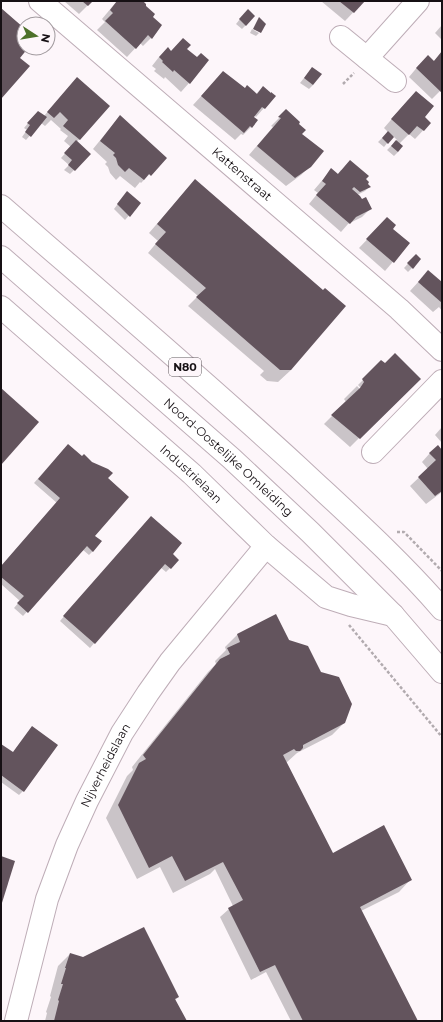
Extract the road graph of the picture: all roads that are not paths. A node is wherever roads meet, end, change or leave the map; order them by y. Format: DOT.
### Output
graph roads {
  1 [pos="40,1"];
  2 [pos="418,1"];
  3 [pos="341,37"];
  4 [pos="367,58"];
  5 [pos="395,81"];
  6 [pos="1,206"];
  7 [pos="1,257"];
  8 [pos="1,307"];
  9 [pos="442,350"];
  10 [pos="442,381"];
  11 [pos="373,452"];
  12 [pos="266,546"];
  13 [pos="442,609"];
  14 [pos="393,615"];
  15 [pos="442,672"];
  16 [pos="16,1021"];
  1 -- 9 [label="street, Kattenstraat"];
  2 -- 4 [label="street"];
  3 -- 4 [label="street"];
  4 -- 5 [label="street"];
  6 -- 13 [label="street, N80"];
  7 -- 14 [label="street, Noord-Oostelijke Omleiding"];
  8 -- 12 [label="street, Industrielaan"];
  10 -- 11 [label="street"];
  12 -- 14 [label="street, Industrielaan"];
  12 -- 16 [label="street, Nijverheidslaan"];
  14 -- 15 [label="street, Noord-Oostelijke Omleiding"];
}
